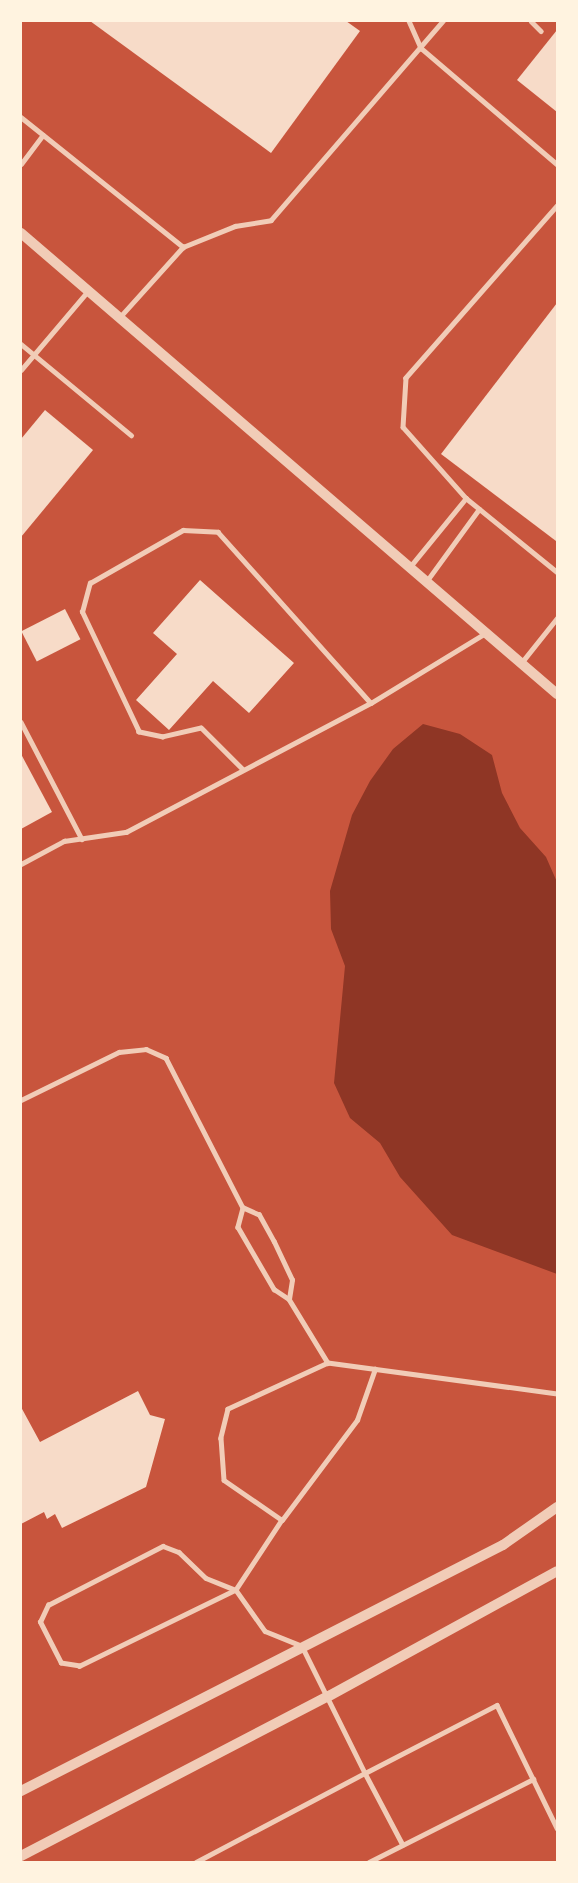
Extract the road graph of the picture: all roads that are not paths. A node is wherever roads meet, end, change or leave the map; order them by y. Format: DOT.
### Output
graph roads {
  1 [pos="409,21"];
  2 [pos="443,21"];
  3 [pos="531,21"];
  4 [pos="541,31"];
  5 [pos="421,48"];
  6 [pos="21,117"];
  7 [pos="43,135"];
  8 [pos="21,164"];
  9 [pos="557,164"];
  10 [pos="557,206"];
  11 [pos="21,233"];
  12 [pos="183,247"];
  13 [pos="88,291"];
  14 [pos="118,318"];
  15 [pos="21,344"];
  16 [pos="34,354"];
  17 [pos="21,370"];
  18 [pos="131,435"];
  19 [pos="466,498"];
  20 [pos="479,509"];
  21 [pos="409,569"];
  22 [pos="557,572"];
  23 [pos="425,582"];
  24 [pos="557,618"];
  25 [pos="484,634"];
  26 [pos="520,664"];
  27 [pos="557,694"];
  28 [pos="371,703"];
  29 [pos="21,722"];
  30 [pos="243,770"];
  31 [pos="82,839"];
  32 [pos="21,864"];
  33 [pos="21,1100"];
  34 [pos="243,1208"];
  35 [pos="289,1299"];
  36 [pos="328,1363"];
  37 [pos="375,1369"];
  38 [pos="557,1394"];
  39 [pos="557,1507"];
  40 [pos="282,1520"];
  41 [pos="557,1571"];
  42 [pos="236,1590"];
  43 [pos="302,1646"];
  44 [pos="329,1696"];
  45 [pos="365,1773"];
  46 [pos="533,1779"];
  47 [pos="21,1791"];
  48 [pos="557,1828"];
  49 [pos="403,1845"];
  50 [pos="21,1856"];
  51 [pos="205,1860"];
  52 [pos="196,1862"];
  53 [pos="369,1862"];
  1 -- 5 [label="lane"];
  2 -- 5 [label="lane"];
  3 -- 4 [label="lane"];
  5 -- 9 [label="lane"];
  5 -- 12 [label="lane"];
  6 -- 7 [label="lane"];
  7 -- 8 [label="lane"];
  7 -- 12 [label="lane"];
  10 -- 19 [label="lane"];
  11 -- 13 [label="street"];
  12 -- 14 [label="lane"];
  13 -- 14 [label="street"];
  13 -- 16 [label="lane"];
  14 -- 21 [label="street"];
  15 -- 16 [label="lane"];
  16 -- 17 [label="lane"];
  16 -- 18 [label="lane"];
  19 -- 20 [label="lane"];
  19 -- 21 [label="lane"];
  20 -- 22 [label="lane"];
  20 -- 23 [label="lane"];
  21 -- 23 [label="street"];
  23 -- 25 [label="street"];
  24 -- 26 [label="lane"];
  25 -- 26 [label="street"];
  25 -- 28 [label="lane"];
  26 -- 27 [label="street"];
  28 -- 30 [label="lane"];
  28 -- 30 [label="lane"];
  29 -- 31 [label="lane"];
  30 -- 31 [label="lane"];
  31 -- 32 [label="lane"];
  33 -- 34 [label="lane"];
  34 -- 35 [label="lane"];
  34 -- 35 [label="lane"];
  35 -- 36 [label="lane"];
  36 -- 37 [label="lane"];
  36 -- 40 [label="lane"];
  37 -- 38 [label="lane"];
  37 -- 40 [label="lane"];
  39 -- 43 [label="street"];
  40 -- 42 [label="lane"];
  41 -- 44 [label="street"];
  42 -- 42 [label="lane"];
  42 -- 43 [label="lane"];
  43 -- 44 [label="lane"];
  43 -- 47 [label="street"];
  44 -- 45 [label="lane"];
  44 -- 50 [label="street"];
  45 -- 46 [label="lane"];
  45 -- 49 [label="lane"];
  45 -- 51 [label="lane"];
  46 -- 48 [label="lane"];
  46 -- 49 [label="lane"];
  49 -- 53 [label="lane"];
  51 -- 52 [label="lane"];
}
